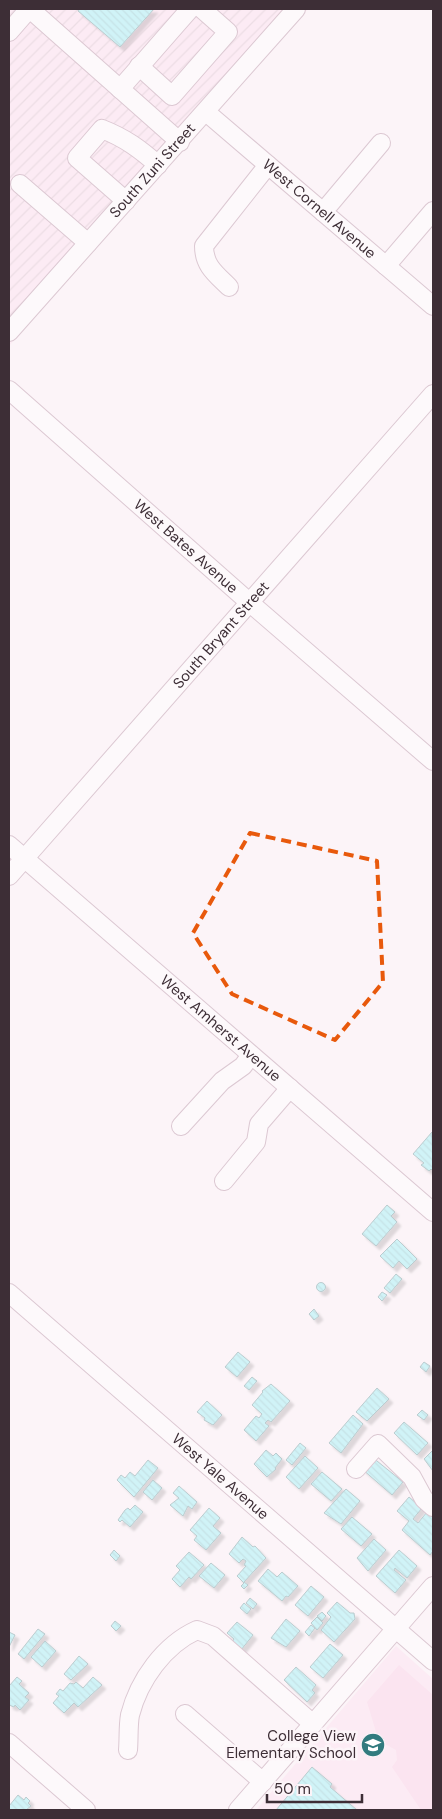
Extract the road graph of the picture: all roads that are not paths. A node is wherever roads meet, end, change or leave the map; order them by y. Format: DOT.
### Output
graph roads {
  1 [pos="30,9"];
  2 [pos="190,9"];
  3 [pos="202,9"];
  4 [pos="296,9"];
  5 [pos="9,32"];
  6 [pos="139,66"];
  7 [pos="120,89"];
  8 [pos="206,112"];
  9 [pos="180,142"];
  10 [pos="381,143"];
  11 [pos="158,165"];
  12 [pos="268,165"];
  13 [pos="20,184"];
  14 [pos="126,201"];
  15 [pos="433,211"];
  16 [pos="322,212"];
  17 [pos="88,243"];
  18 [pos="386,266"];
  19 [pos="229,287"];
  20 [pos="433,306"];
  21 [pos="9,332"];
  22 [pos="9,390"];
  23 [pos="433,394"];
  24 [pos="249,602"];
  25 [pos="433,762"];
  26 [pos="9,845"];
  27 [pos="25,858"];
  28 [pos="9,876"];
  29 [pos="251,1055"];
  30 [pos="290,1088"];
  31 [pos="181,1126"];
  32 [pos="224,1181"];
  33 [pos="433,1212"];
  34 [pos="9,1293"];
  35 [pos="356,1470"];
  36 [pos="433,1507"];
  37 [pos="433,1586"];
  38 [pos="396,1628"];
  39 [pos="433,1661"];
  40 [pos="185,1714"];
  41 [pos="313,1724"];
  42 [pos="9,1743"];
  43 [pos="128,1750"];
  44 [pos="263,1782"];
  45 [pos="86,1810"];
  46 [pos="238,1810"];
  1 -- 5 [label="street"];
  1 -- 7 [label="street"];
  2 -- 6 [label="street"];
  3 -- 6 [label="street"];
  4 -- 8 [label="street, South Zuni Street"];
  6 -- 7 [label="street"];
  7 -- 9 [label="street"];
  8 -- 9 [label="street, South Zuni Street"];
  8 -- 12 [label="street, West Cornell Avenue"];
  9 -- 11 [label="street, South Zuni Street"];
  10 -- 16 [label="street"];
  11 -- 14 [label="street, South Zuni Street"];
  11 -- 14 [label="street"];
  12 -- 16 [label="street, West Cornell Avenue"];
  12 -- 19 [label="street"];
  13 -- 17 [label="street"];
  14 -- 17 [label="street, South Zuni Street"];
  15 -- 18 [label="street"];
  16 -- 18 [label="street, West Cornell Avenue"];
  17 -- 21 [label="street, South Zuni Street"];
  18 -- 20 [label="street, West Cornell Avenue"];
  22 -- 24 [label="street, West Bates Avenue"];
  23 -- 24 [label="street, South Bryant Street"];
  24 -- 25 [label="street, West Bates Avenue"];
  24 -- 27 [label="street, South Bryant Street"];
  26 -- 27 [label="street, West Amherst Avenue"];
  27 -- 28 [label="street, South Bryant Street"];
  27 -- 29 [label="street, West Amherst Avenue"];
  29 -- 30 [label="street, West Amherst Avenue"];
  29 -- 31 [label="street"];
  30 -- 32 [label="street"];
  30 -- 33 [label="street, West Amherst Avenue"];
  34 -- 38 [label="street, West Yale Avenue"];
  35 -- 36 [label="street"];
  37 -- 38 [label="street"];
  38 -- 39 [label="street, West Yale Avenue"];
  38 -- 41 [label="street"];
  40 -- 44 [label="street"];
  41 -- 43 [label="street"];
  41 -- 44 [label="street"];
  42 -- 45 [label="street"];
  44 -- 46 [label="street"];
}
